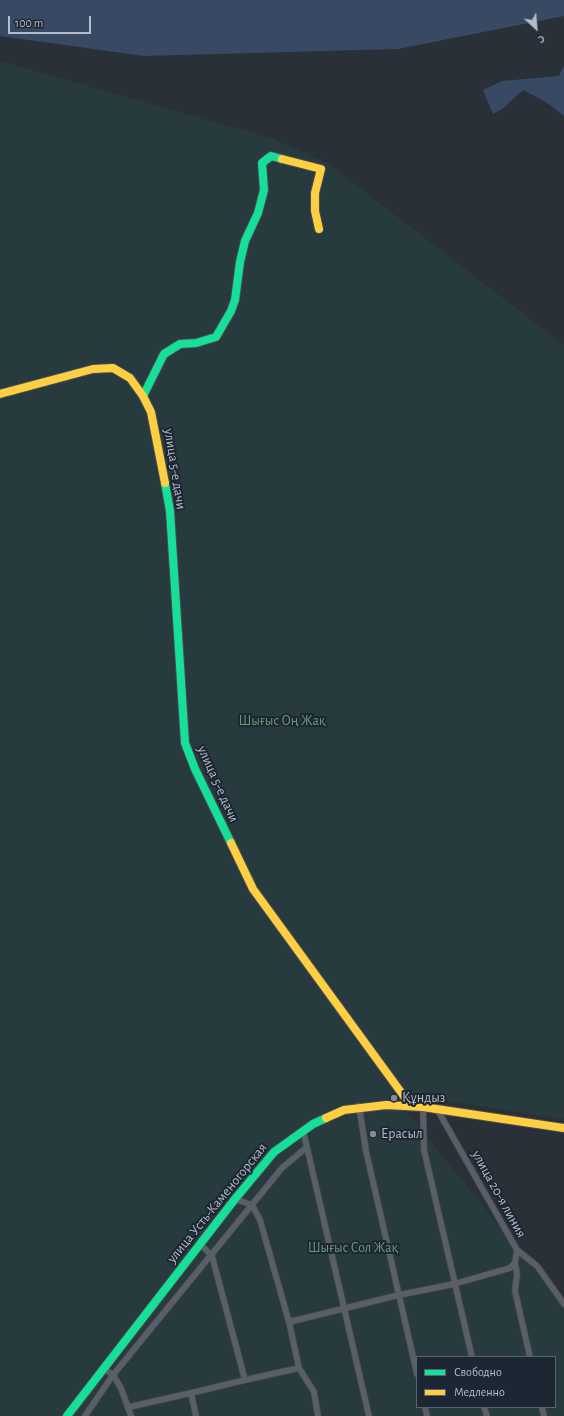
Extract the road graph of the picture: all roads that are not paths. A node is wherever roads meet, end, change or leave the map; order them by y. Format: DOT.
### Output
graph roads {
  1 [pos="319,229"];
  2 [pos="0,394"];
  3 [pos="143,396"];
  4 [pos="359,1106"];
  5 [pos="411,1106"];
  6 [pos="423,1107"];
  7 [pos="437,1109"];
  8 [pos="564,1128"];
  9 [pos="303,1130"];
  10 [pos="307,1147"];
  11 [pos="235,1199"];
  12 [pos="252,1205"];
  13 [pos="200,1244"];
  14 [pos="517,1250"];
  15 [pos="212,1256"];
  16 [pos="515,1263"];
  17 [pos="454,1284"];
  18 [pos="399,1295"];
  19 [pos="564,1304"];
  20 [pos="343,1310"];
  21 [pos="289,1322"];
  22 [pos="472,1356"];
  23 [pos="530,1356"];
  24 [pos="103,1368"];
  25 [pos="299,1368"];
  26 [pos="416,1370"];
  27 [pos="113,1376"];
  28 [pos="245,1380"];
  29 [pos="191,1393"];
  30 [pos="129,1407"];
  31 [pos="67,1416"];
  32 [pos="85,1416"];
  33 [pos="131,1416"];
  34 [pos="196,1416"];
  35 [pos="318,1416"];
  36 [pos="369,1416"];
  1 -- 3 [label="street"];
  2 -- 3 [label="street, улица 5-е дачи"];
  3 -- 5 [label="street, улица 5-е дачи"];
  4 -- 5 [label="street, улица Усть-Каменогорская"];
  4 -- 9 [label="street, улица Усть-Каменогорская"];
  4 -- 18 [label="street"];
  5 -- 6 [label="street, улица Усть-Каменогорская"];
  6 -- 7 [label="street, улица Усть-Каменогорская"];
  6 -- 17 [label="street"];
  7 -- 8 [label="street, улица Усть-Каменогорская"];
  7 -- 14 [label="street, улица 20-я линия"];
  9 -- 10 [label="street"];
  9 -- 11 [label="street, улица Усть-Каменогорская"];
  10 -- 12 [label="street"];
  10 -- 20 [label="street"];
  11 -- 12 [label="street"];
  11 -- 13 [label="street, улица Усть-Каменогорская"];
  12 -- 15 [label="street"];
  12 -- 21 [label="street"];
  13 -- 15 [label="street"];
  13 -- 24 [label="street, улица Усть-Каменогорская"];
  14 -- 16 [label="street"];
  14 -- 19 [label="street, улица 20-я линия"];
  15 -- 27 [label="street"];
  15 -- 28 [label="street"];
  16 -- 17 [label="street"];
  16 -- 23 [label="street"];
  17 -- 18 [label="street"];
  17 -- 22 [label="street"];
  18 -- 20 [label="street"];
  18 -- 26 [label="street"];
  20 -- 21 [label="street"];
  20 -- 36 [label="street"];
  21 -- 25 [label="street"];
  24 -- 27 [label="street"];
  24 -- 31 [label="street, улица Усть-Каменогорская"];
  25 -- 28 [label="street"];
  25 -- 35 [label="street"];
  27 -- 30 [label="street"];
  27 -- 32 [label="street"];
  28 -- 29 [label="street"];
  29 -- 30 [label="street"];
  29 -- 34 [label="street"];
  30 -- 33 [label="street"];
}
